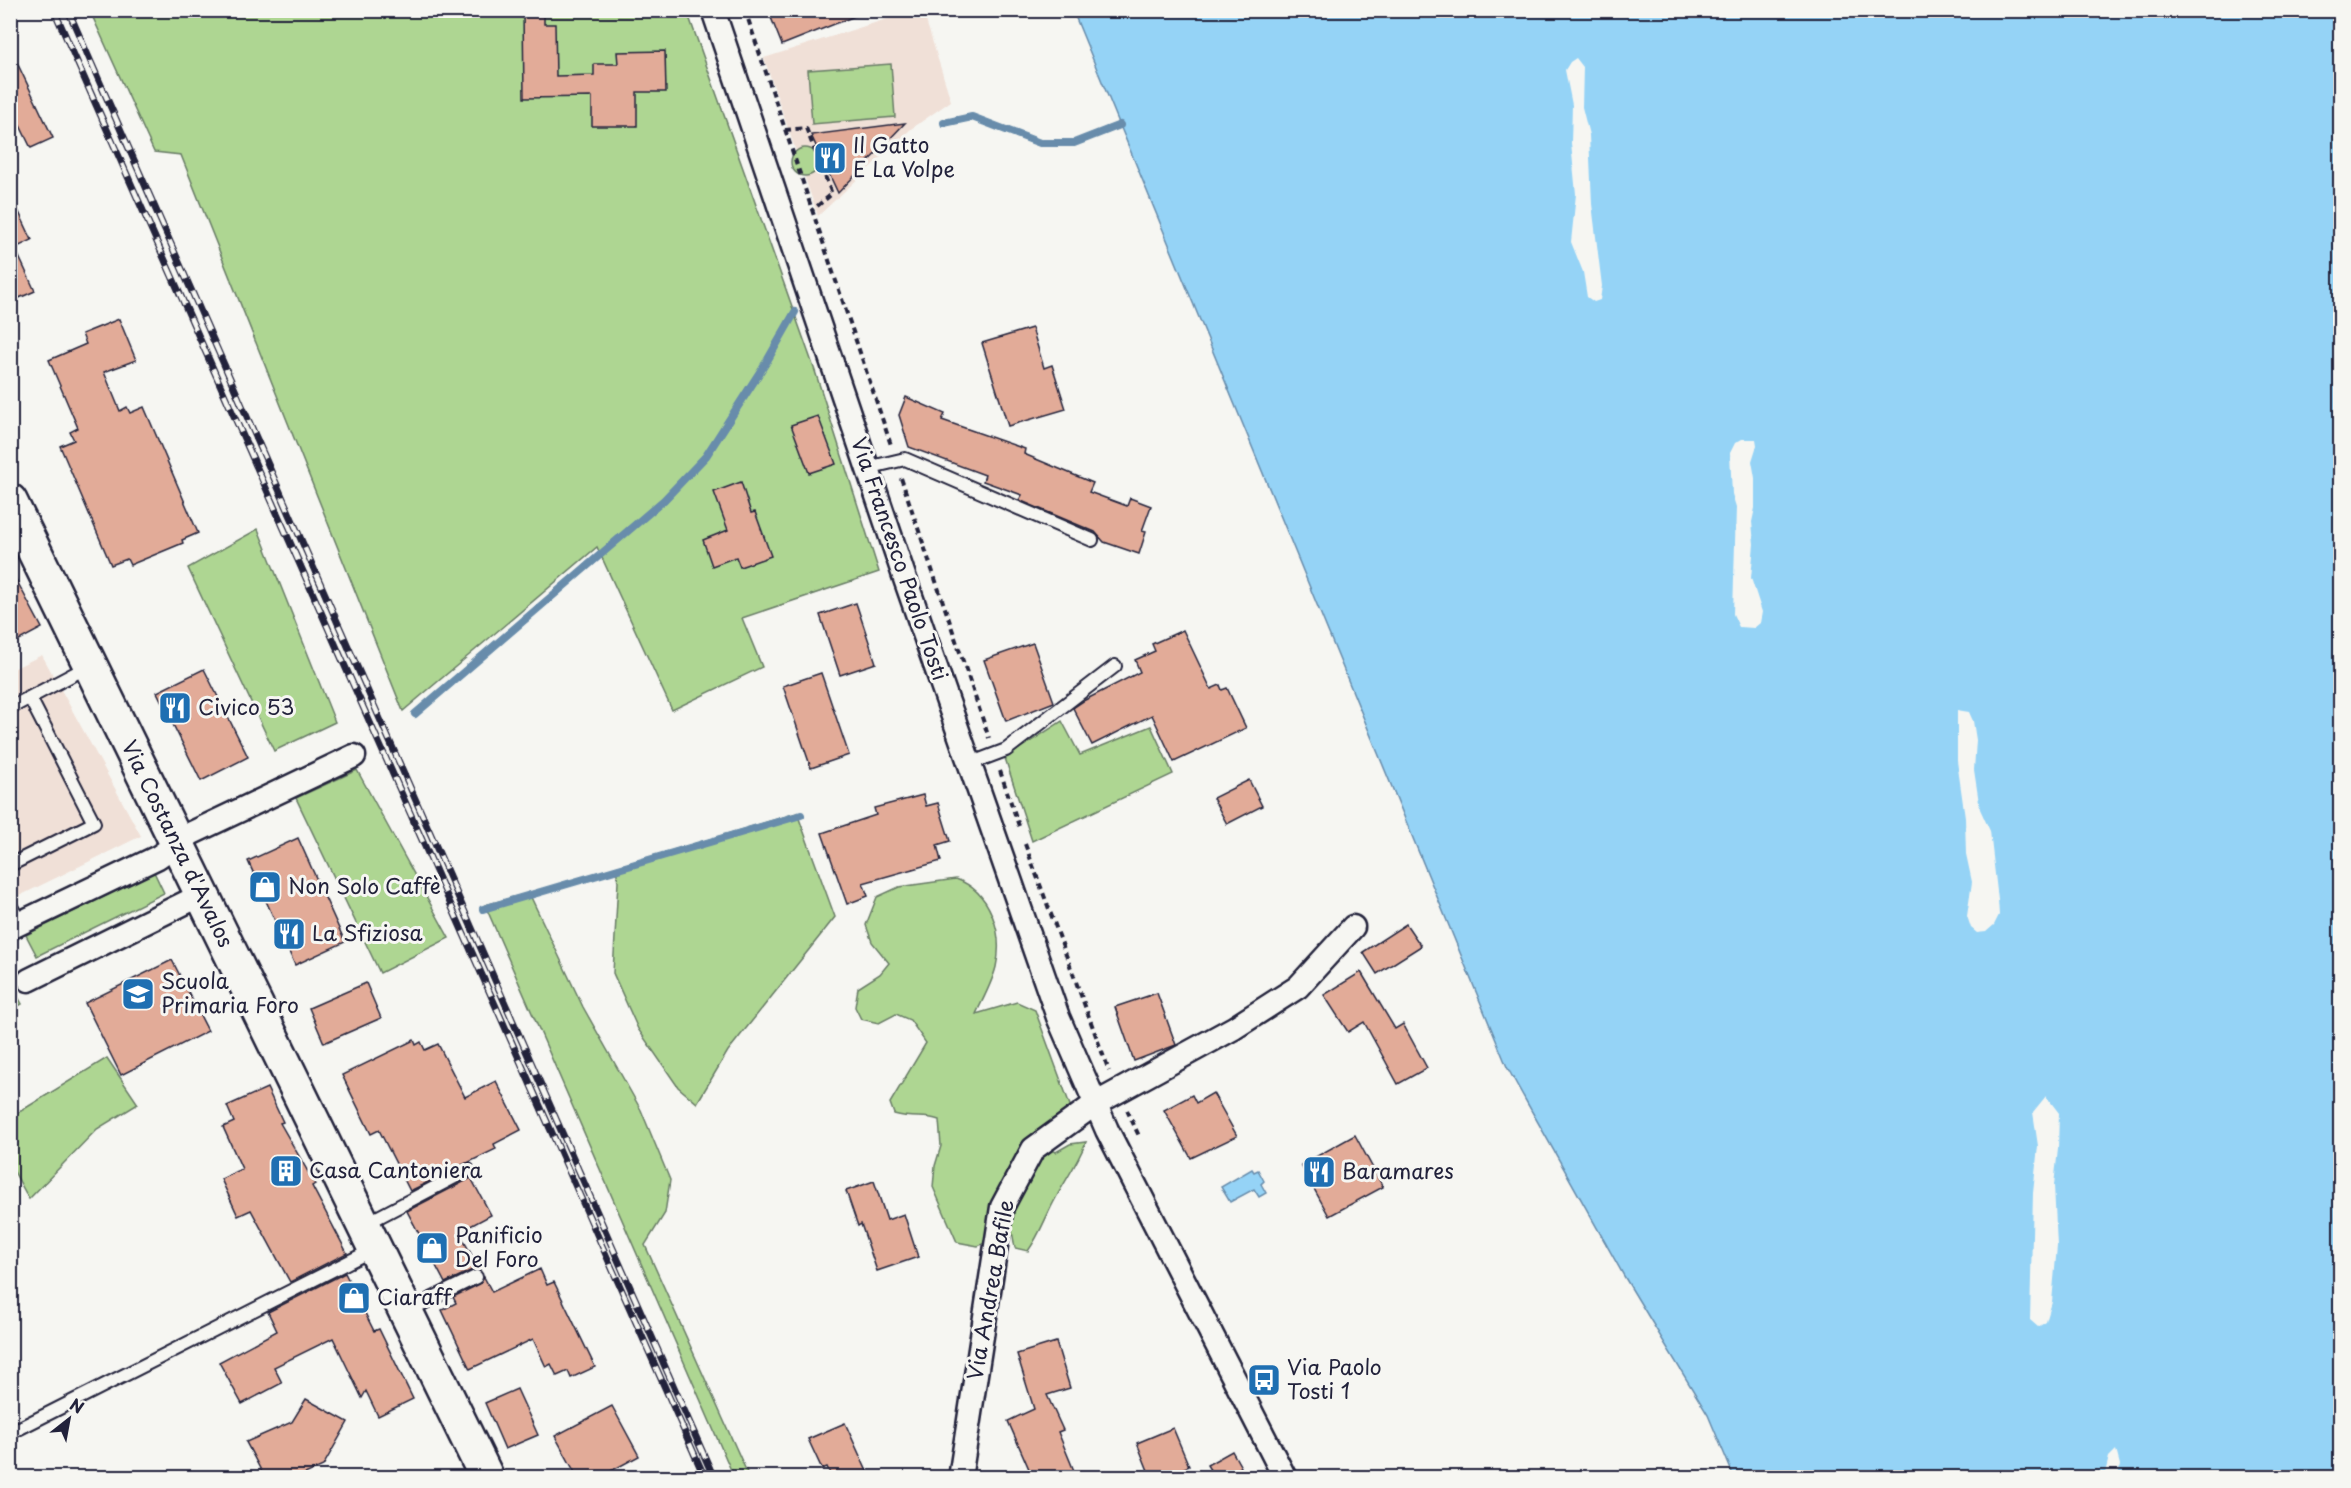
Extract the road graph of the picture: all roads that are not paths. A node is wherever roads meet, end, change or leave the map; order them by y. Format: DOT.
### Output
graph roads {
  1 [pos="713,10"];
  2 [pos="867,468"];
  3 [pos="11,503"];
  4 [pos="1092,540"];
  5 [pos="90,666"];
  6 [pos="1115,666"];
  7 [pos="30,698"];
  8 [pos="10,708"];
  9 [pos="354,756"];
  10 [pos="969,764"];
  11 [pos="178,845"];
  12 [pos="10,865"];
  13 [pos="201,895"];
  14 [pos="14,919"];
  15 [pos="1353,927"];
  16 [pos="29,980"];
  17 [pos="1095,1104"];
  18 [pos="468,1170"];
  19 [pos="370,1236"];
  20 [pos="476,1277"];
  21 [pos="406,1311"];
  22 [pos="10,1433"];
  23 [pos="487,1478"];
  24 [pos="960,1478"];
  25 [pos="1285,1478"];
  1 -- 2 [label="street, Via Francesco Paolo Tosti"];
  2 -- 4 [label="lane"];
  2 -- 10 [label="street, Via Francesco Paolo Tosti"];
  3 -- 5 [label="main road, Via Costanza d'Avalos"];
  5 -- 7 [label="lane"];
  5 -- 11 [label="main road, Via Costanza d'Avalos"];
  6 -- 10 [label="lane"];
  7 -- 8 [label="lane"];
  7 -- 12 [label="lane"];
  9 -- 11 [label="street"];
  10 -- 17 [label="street, Via Francesco Paolo Tosti"];
  11 -- 13 [label="main road, Via Costanza d'Avalos"];
  11 -- 14 [label="street"];
  13 -- 16 [label="street"];
  13 -- 19 [label="main road, Via Costanza d'Avalos"];
  15 -- 17 [label="street"];
  17 -- 24 [label="street, Via Andrea Bafile"];
  17 -- 25 [label="street, Via Francesco Paolo Tosti"];
  18 -- 19 [label="lane"];
  19 -- 21 [label="main road, Via Costanza d'Avalos"];
  19 -- 22 [label="lane"];
  20 -- 21 [label="lane"];
  21 -- 23 [label="main road, Via Costanza d'Avalos"];
}
